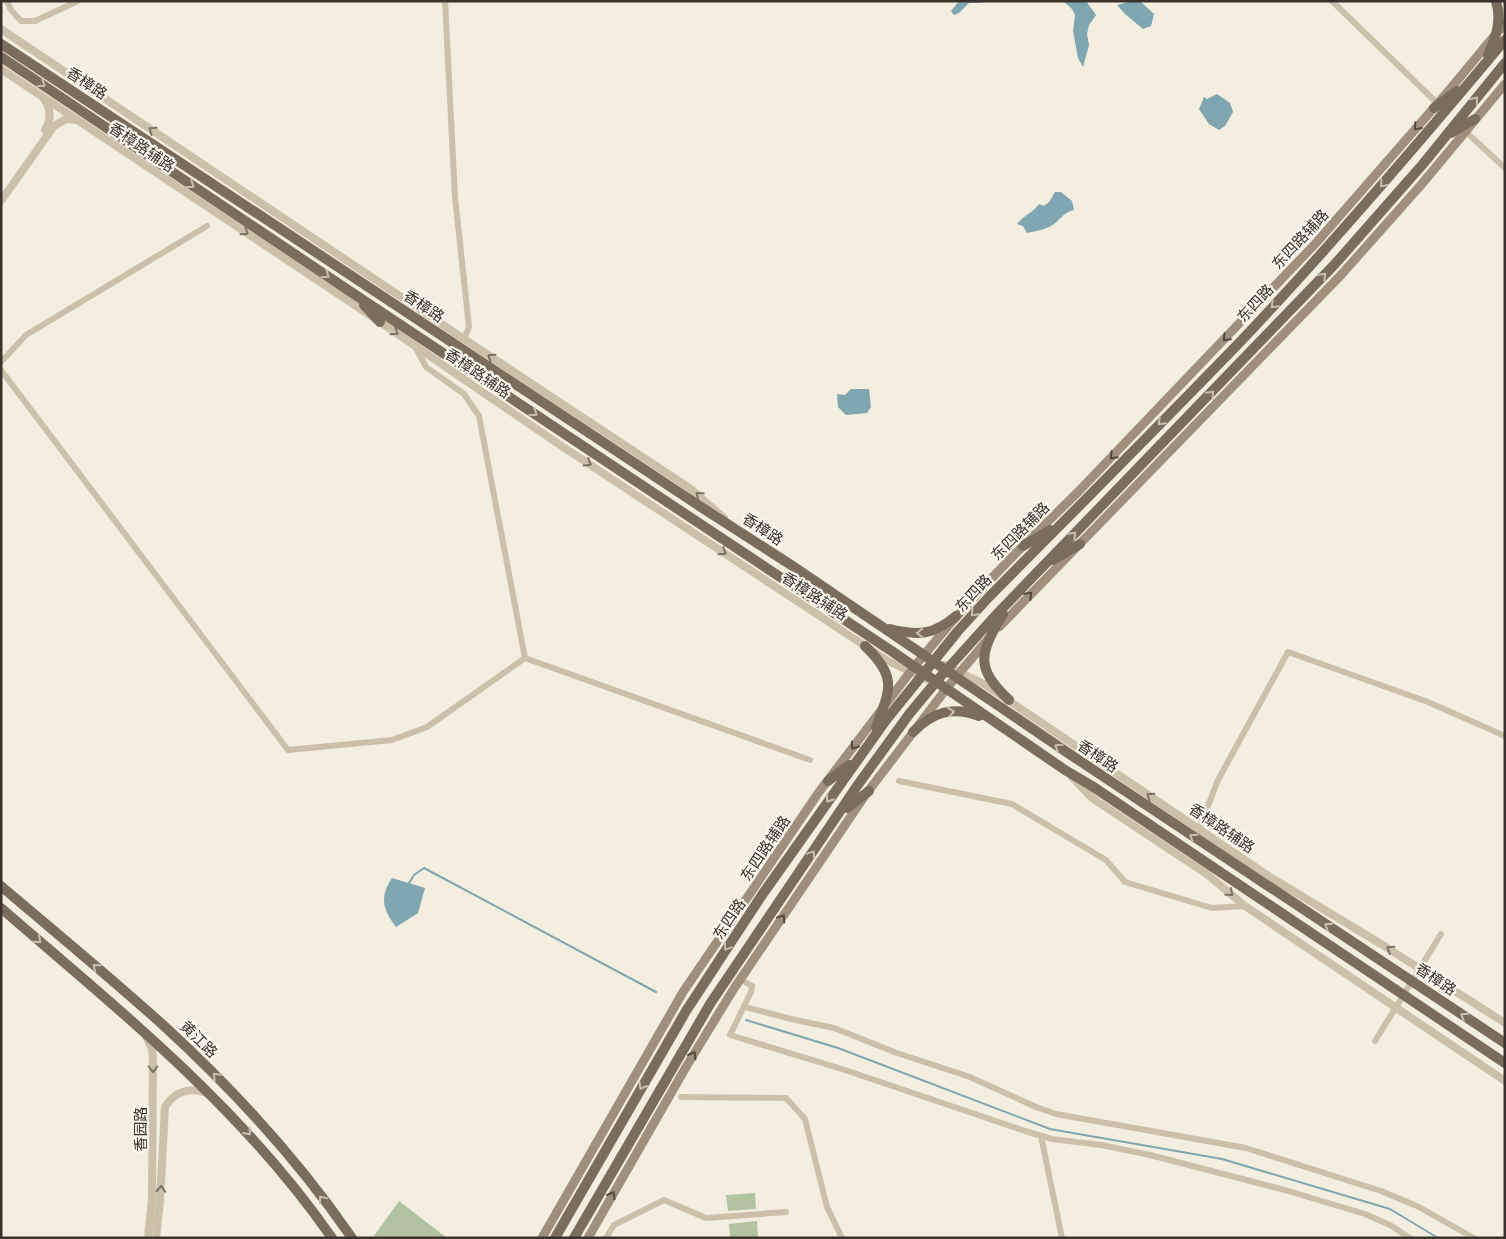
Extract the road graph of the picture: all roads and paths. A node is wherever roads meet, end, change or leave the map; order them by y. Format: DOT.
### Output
graph roads {
  1 [pos="7,1"];
  2 [pos="78,1"];
  3 [pos="445,1"];
  4 [pos="1332,1"];
  5 [pos="1495,3"];
  6 [pos="1505,23"];
  7 [pos="1,29"];
  8 [pos="1500,37"];
  9 [pos="1,44"];
  10 [pos="1,57"];
  11 [pos="1505,63"];
  12 [pos="1,69"];
  13 [pos="1470,82"];
  14 [pos="1505,84"];
  15 [pos="41,96"];
  16 [pos="1436,106"];
  17 [pos="1475,119"];
  18 [pos="81,122"];
  19 [pos="1466,132"];
  20 [pos="1446,136"];
  21 [pos="1505,168"];
  22 [pos="1,194"];
  23 [pos="1,201"];
  24 [pos="207,226"];
  25 [pos="351,292"];
  26 [pos="380,322"];
  27 [pos="464,340"];
  28 [pos="415,346"];
  29 [pos="1,362"];
  30 [pos="1,370"];
  31 [pos="1062,523"];
  32 [pos="735,528"];
  33 [pos="1080,544"];
  34 [pos="1023,546"];
  35 [pos="1042,567"];
  36 [pos="1014,596"];
  37 [pos="956,616"];
  38 [pos="880,625"];
  39 [pos="990,636"];
  40 [pos="865,646"];
  41 [pos="924,655"];
  42 [pos="525,658"];
  43 [pos="933,661"];
  44 [pos="912,669"];
  45 [pos="947,669"];
  46 [pos="957,674"];
  47 [pos="922,675"];
  48 [pos="935,683"];
  49 [pos="946,689"];
  50 [pos="1009,700"];
  51 [pos="884,705"];
  52 [pos="995,722"];
  53 [pos="912,732"];
  54 [pos="1505,736"];
  55 [pos="870,742"];
  56 [pos="858,758"];
  57 [pos="810,760"];
  58 [pos="1065,770"];
  59 [pos="828,781"];
  60 [pos="899,781"];
  61 [pos="869,791"];
  62 [pos="840,813"];
  63 [pos="1199,829"];
  64 [pos="1,886"];
  65 [pos="1245,906"];
  66 [pos="1,908"];
  67 [pos="1441,934"];
  68 [pos="1420,968"];
  69 [pos="740,979"];
  70 [pos="1412,981"];
  71 [pos="1403,995"];
  72 [pos="745,1007"];
  73 [pos="1395,1008"];
  74 [pos="1505,1023"];
  75 [pos="137,1025"];
  76 [pos="1375,1041"];
  77 [pos="1505,1043"];
  78 [pos="1505,1063"];
  79 [pos="1505,1081"];
  80 [pos="212,1094"];
  81 [pos="681,1097"];
  82 [pos="1042,1136"];
  83 [pos="786,1212"];
  84 [pos="148,1238"];
  85 [pos="156,1238"];
  86 [pos="332,1238"];
  87 [pos="352,1238"];
  88 [pos="542,1238"];
  89 [pos="555,1238"];
  90 [pos="574,1238"];
  91 [pos="588,1238"];
  92 [pos="606,1238"];
  93 [pos="842,1238"];
  94 [pos="1062,1238"];
  95 [pos="1410,1238"];
  96 [pos="1474,1238"];
  1 -- 2 [label="street"];
  3 -- 27 [label="street"];
  4 -- 16 [label="street"];
  5 -- 8 [label="main road"];
  6 -- 8 [label="main road, 东四路辅路"];
  27 -- 7 [label="street, one-way"];
  8 -- 13 [label="main road, 东四路"];
  8 -- 16 [label="main road, 东四路辅路"];
  9 -- 32 [label="main road, 香樟路"];
  10 -- 25 [label="main road, 香樟路, one-way"];
  20 -- 11 [label="main road, 东四路, one-way"];
  12 -- 15 [label="street, 香樟路辅路"];
  13 -- 16 [label="main road"];
  13 -- 31 [label="main road, 东四路, one-way"];
  14 -- 17 [label="main road"];
  15 -- 18 [label="street, 香樟路辅路"];
  15 -- 22 [label="street"];
  16 -- 34 [label="main road, 东四路辅路, one-way"];
  17 -- 19 [label="main road"];
  17 -- 20 [label="main road"];
  18 -- 23 [label="street"];
  18 -- 26 [label="street, 香樟路辅路, one-way"];
  19 -- 21 [label="street"];
  19 -- 33 [label="main road"];
  35 -- 20 [label="main road, 东四路, one-way"];
  24 -- 29 [label="street"];
  25 -- 26 [label="main road"];
  25 -- 44 [label="main road, 香樟路, one-way"];
  26 -- 28 [label="street, 香樟路辅路, one-way"];
  32 -- 27 [label="street, one-way"];
  28 -- 40 [label="street, 香樟路辅路, one-way"];
  28 -- 42 [label="street"];
  30 -- 42 [label="street"];
  31 -- 34 [label="main road"];
  31 -- 43 [label="main road, 东四路, one-way"];
  32 -- 38 [label="main road, 香樟路"];
  33 -- 35 [label="main road"];
  39 -- 33 [label="main road, one-way"];
  34 -- 37 [label="main road, 东四路辅路"];
  35 -- 36 [label="main road, 东四路"];
  36 -- 39 [label="main road"];
  36 -- 45 [label="main road, 东四路"];
  37 -- 38 [label="main road, one-way"];
  37 -- 41 [label="main road, 东四路辅路"];
  38 -- 41 [label="main road, 香樟路"];
  39 -- 46 [label="main road"];
  39 -- 50 [label="main road"];
  40 -- 44 [label="street, 香樟路辅路"];
  40 -- 51 [label="main road"];
  41 -- 43 [label="main road, 香樟路"];
  41 -- 44 [label="main road, 东四路辅路"];
  42 -- 57 [label="street"];
  43 -- 45 [label="main road, 香樟路"];
  43 -- 47 [label="main road, 东四路"];
  44 -- 47 [label="main road, 香樟路"];
  44 -- 51 [label="main road, 东四路辅路"];
  45 -- 46 [label="main road, 香樟路"];
  45 -- 48 [label="main road, 东四路"];
  46 -- 49 [label="main road"];
  46 -- 50 [label="street, 香樟路辅路"];
  70 -- 46 [label="main road, 香樟路, one-way"];
  47 -- 48 [label="main road, 香樟路"];
  47 -- 55 [label="main road, 东四路"];
  48 -- 49 [label="main road, 香樟路"];
  48 -- 62 [label="main road, 东四路"];
  49 -- 52 [label="main road, 香樟路"];
  49 -- 53 [label="main road"];
  63 -- 50 [label="street, 香樟路辅路, one-way"];
  51 -- 55 [label="main road"];
  51 -- 59 [label="main road, 东四路辅路, one-way"];
  53 -- 52 [label="main road, one-way"];
  52 -- 58 [label="main road, 香樟路"];
  53 -- 61 [label="main road"];
  54 -- 63 [label="street"];
  55 -- 56 [label="main road, 东四路"];
  56 -- 59 [label="main road"];
  56 -- 89 [label="main road, 东四路, one-way"];
  58 -- 65 [label="street, 香樟路, one-way"];
  58 -- 71 [label="main road, 香樟路"];
  59 -- 88 [label="main road, 东四路辅路"];
  60 -- 65 [label="street"];
  61 -- 62 [label="main road"];
  69 -- 61 [label="main road, one-way"];
  90 -- 62 [label="main road, 东四路, one-way"];
  68 -- 63 [label="street, 香樟路辅路, one-way"];
  87 -- 64 [label="main road, 黄江路, one-way"];
  65 -- 73 [label="street, 香樟路"];
  66 -- 75 [label="main road, 黄江路, one-way"];
  67 -- 68 [label="street"];
  68 -- 70 [label="street"];
  68 -- 74 [label="street, 香樟路辅路"];
  69 -- 72 [label="street"];
  91 -- 69 [label="main road, one-way"];
  70 -- 71 [label="street"];
  77 -- 70 [label="main road, 香樟路, one-way"];
  71 -- 73 [label="street"];
  71 -- 78 [label="main road, 香樟路"];
  72 -- 82 [label="street"];
  72 -- 96 [label="street"];
  73 -- 76 [label="street"];
  73 -- 79 [label="street, 香樟路"];
  75 -- 80 [label="main road, 黄江路"];
  75 -- 84 [label="street, 香园路, one-way"];
  85 -- 80 [label="street, 香园路, one-way"];
  80 -- 86 [label="main road, 黄江路, one-way"];
  81 -- 93 [label="street"];
  82 -- 94 [label="street"];
  82 -- 95 [label="street"];
  83 -- 92 [label="street"];
}
